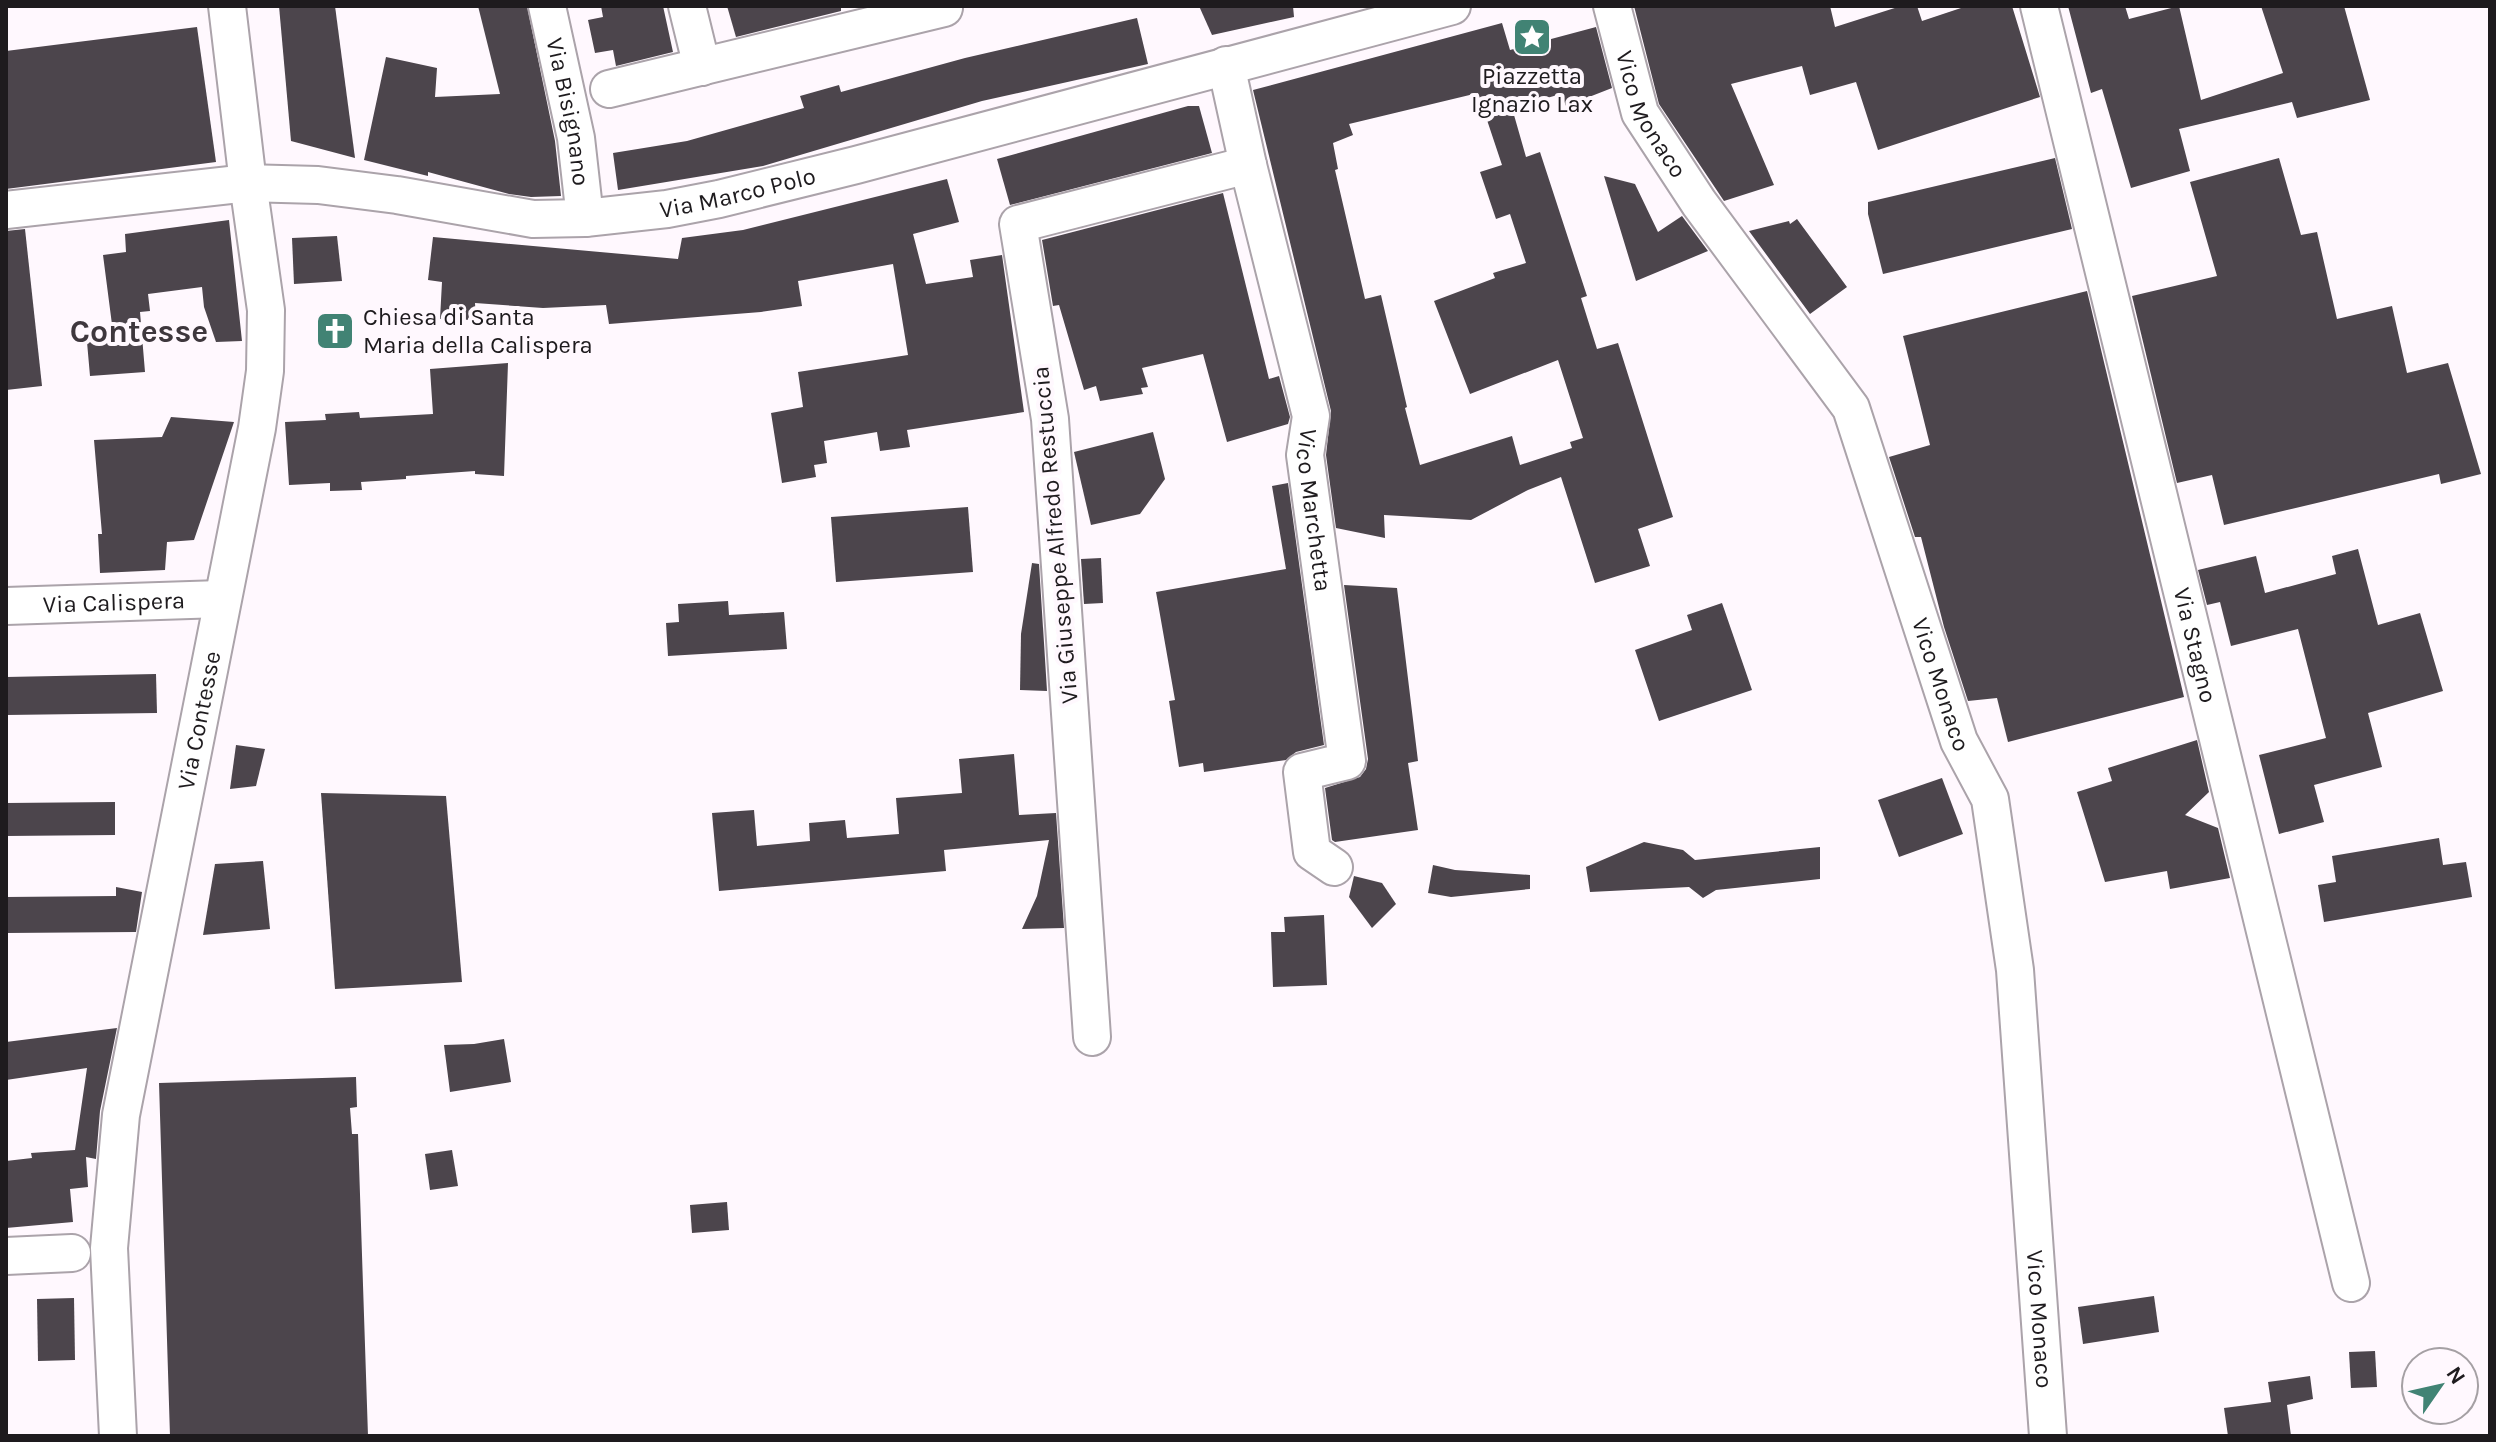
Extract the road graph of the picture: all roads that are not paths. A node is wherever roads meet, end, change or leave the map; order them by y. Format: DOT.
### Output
graph roads {
  1 [pos="227,6"];
  2 [pos="547,6"];
  3 [pos="687,6"];
  4 [pos="1452,6"];
  5 [pos="1612,6"];
  6 [pos="2039,6"];
  7 [pos="944,8"];
  8 [pos="831,20"];
  9 [pos="1226,65"];
  10 [pos="702,67"];
  11 [pos="609,89"];
  12 [pos="1248,165"];
  13 [pos="248,183"];
  14 [pos="6,210"];
  15 [pos="585,218"];
  16 [pos="221,599"];
  17 [pos="6,606"];
  18 [pos="1334,867"];
  19 [pos="1092,1037"];
  20 [pos="72,1253"];
  21 [pos="6,1256"];
  22 [pos="2351,1283"];
  23 [pos="118,1436"];
  24 [pos="2048,1436"];
  1 -- 13 [label="street, Via Contesse"];
  2 -- 15 [label="street, Via Bisignano"];
  3 -- 10 [label="street"];
  4 -- 9 [label="street, Via Marco Polo"];
  5 -- 24 [label="street, Vico Monaco"];
  6 -- 22 [label="street, Via Stagno"];
  7 -- 8 [label="street"];
  8 -- 10 [label="street"];
  9 -- 12 [label="street, Vico Marchetta"];
  9 -- 15 [label="street, Via Marco Polo"];
  10 -- 11 [label="street"];
  12 -- 18 [label="street, Vico Marchetta"];
  12 -- 19 [label="street, Via Giuseppe Alfredo Restuccia"];
  13 -- 14 [label="street, Via Marco Polo"];
  13 -- 15 [label="street, Via Marco Polo"];
  13 -- 16 [label="street, Via Contesse"];
  16 -- 17 [label="street, Via Calispera"];
  16 -- 23 [label="street, Via Contesse"];
  20 -- 21 [label="street"];
}
